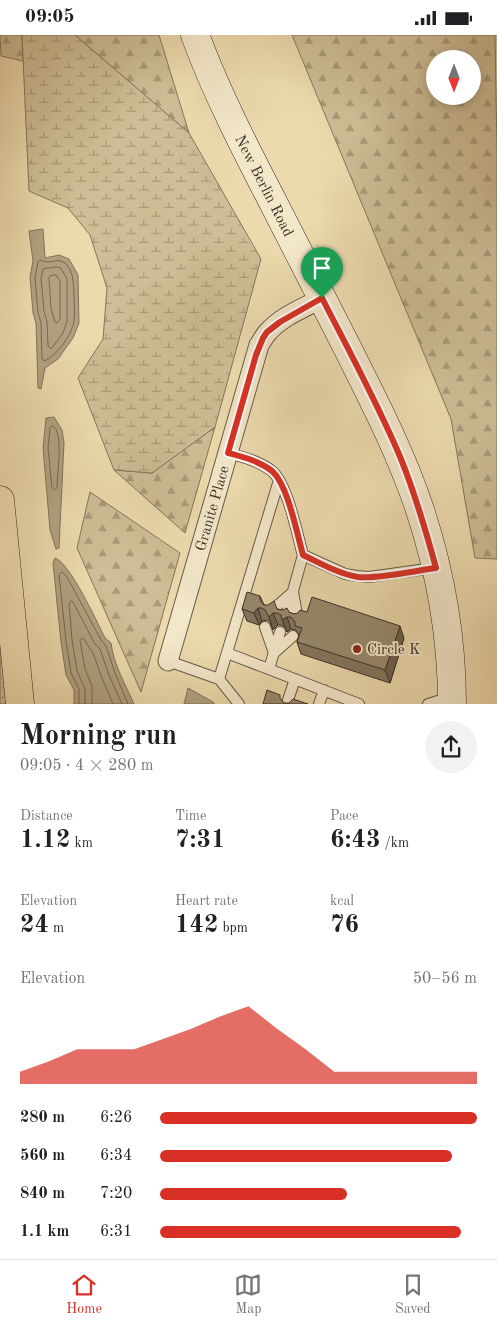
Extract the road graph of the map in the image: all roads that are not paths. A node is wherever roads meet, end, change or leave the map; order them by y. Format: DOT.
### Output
graph roads {
  1 [pos="195,35"];
  2 [pos="322,298"];
  3 [pos="228,453"];
  4 [pos="279,480"];
  5 [pos="0,500"];
  6 [pos="303,555"];
  7 [pos="436,568"];
  8 [pos="292,592"];
  9 [pos="271,611"];
  10 [pos="12,615"];
  11 [pos="286,616"];
  12 [pos="298,620"];
  13 [pos="266,627"];
  14 [pos="280,632"];
  15 [pos="293,636"];
  16 [pos="227,653"];
  17 [pos="274,653"];
  18 [pos="168,661"];
  19 [pos="269,669"];
  20 [pos="219,679"];
  21 [pos="295,679"];
  22 [pos="324,690"];
  23 [pos="288,700"];
  24 [pos="444,702"];
  25 [pos="352,703"];
  26 [pos="20,704"];
  27 [pos="31,704"];
  28 [pos="239,704"];
  29 [pos="319,704"];
  1 -- 2 [label="street, New Berlin Road"];
  2 -- 3 [label="street, Granite Place"];
  2 -- 7 [label="street, New Berlin Road"];
  3 -- 4 [label="lane"];
  3 -- 18 [label="street, Granite Place"];
  4 -- 6 [label="lane"];
  4 -- 16 [label="lane"];
  5 -- 10 [label="highway"];
  6 -- 7 [label="lane"];
  6 -- 8 [label="lane"];
  7 -- 24 [label="street, New Berlin Road"];
  8 -- 9 [label="lane"];
  8 -- 11 [label="lane"];
  8 -- 12 [label="lane"];
  10 -- 26 [label="highway"];
  10 -- 27 [label="highway"];
  13 -- 17 [label="lane"];
  14 -- 17 [label="lane"];
  15 -- 17 [label="lane"];
  16 -- 19 [label="lane"];
  16 -- 20 [label="lane"];
  17 -- 19 [label="lane"];
  18 -- 20 [label="lane"];
  19 -- 21 [label="lane"];
  20 -- 28 [label="lane"];
  21 -- 22 [label="lane"];
  21 -- 23 [label="lane"];
  22 -- 25 [label="lane"];
  22 -- 29 [label="lane"];
}
